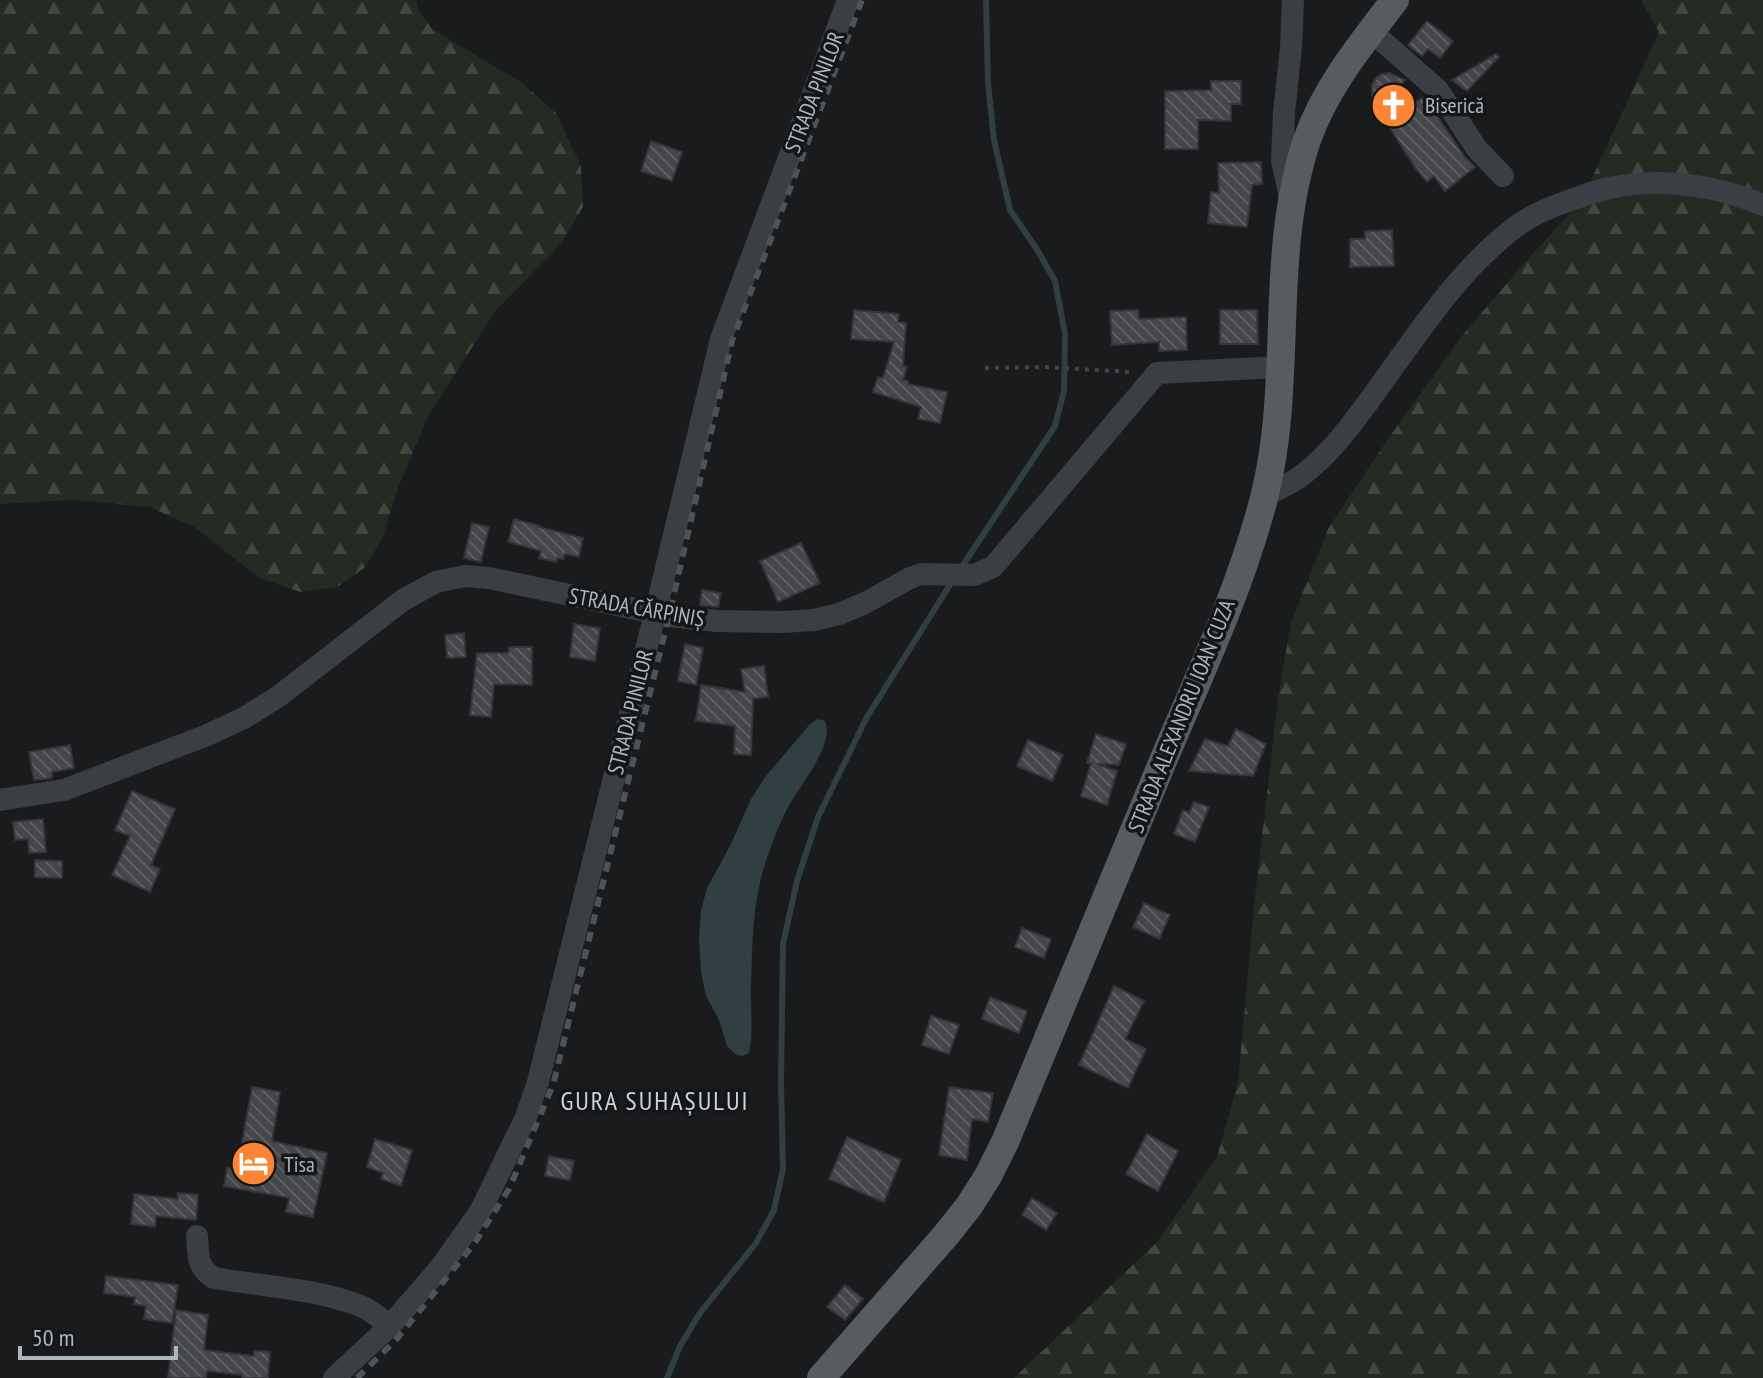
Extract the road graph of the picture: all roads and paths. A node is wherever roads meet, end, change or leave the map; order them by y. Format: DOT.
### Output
graph roads {
  1 [pos="848,0"];
  2 [pos="1293,0"];
  3 [pos="1395,0"];
  4 [pos="1371,31"];
  5 [pos="1503,176"];
  6 [pos="1291,203"];
  7 [pos="1763,205"];
  8 [pos="1280,367"];
  9 [pos="985,368"];
  10 [pos="1157,373"];
  11 [pos="1264,497"];
  12 [pos="655,614"];
  13 [pos="0,800"];
  14 [pos="197,1236"];
  15 [pos="390,1326"];
  16 [pos="344,1374"];
  17 [pos="821,1378"];
  1 -- 12 [label="street, STRADA PINILOR"];
  2 -- 6 [label="street"];
  3 -- 4 [label="main road, STRADA ALEXANDRU IOAN CUZA"];
  4 -- 5 [label="street"];
  4 -- 6 [label="main road, STRADA ALEXANDRU IOAN CUZA"];
  6 -- 8 [label="main road, STRADA ALEXANDRU IOAN CUZA"];
  7 -- 11 [label="street"];
  8 -- 10 [label="street"];
  8 -- 11 [label="main road, STRADA ALEXANDRU IOAN CUZA"];
  9 -- 10 [label="path"];
  10 -- 12 [label="street, STRADA CĂRPINIȘ"];
  11 -- 17 [label="main road, STRADA ALEXANDRU IOAN CUZA"];
  12 -- 13 [label="street, STRADA CĂRPINIȘ"];
  12 -- 15 [label="street, STRADA PINILOR"];
  14 -- 15 [label="street"];
  15 -- 16 [label="street, STRADA PINILOR"];
}
